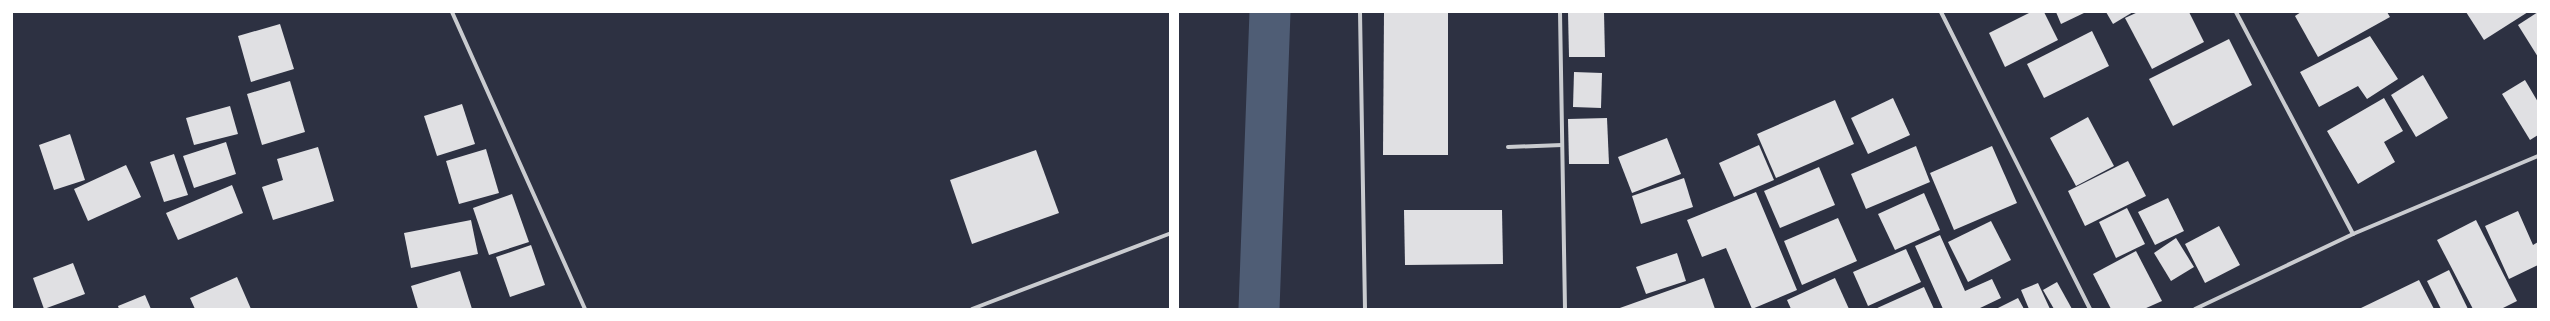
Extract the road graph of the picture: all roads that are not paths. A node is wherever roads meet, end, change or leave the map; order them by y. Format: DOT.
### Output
graph roads {
  1 [pos="452,12"];
  2 [pos="1174,12"];
  3 [pos="1360,12"];
  4 [pos="1560,12"];
  5 [pos="1941,12"];
  6 [pos="2236,12"];
  7 [pos="1562,145"];
  8 [pos="1508,147"];
  9 [pos="2538,156"];
  10 [pos="1174,232"];
  11 [pos="2353,234"];
  12 [pos="585,309"];
  13 [pos="972,309"];
  14 [pos="1174,309"];
  15 [pos="1365,309"];
  16 [pos="1565,309"];
  17 [pos="2090,309"];
  18 [pos="2195,309"];
  1 -- 12 [label="street"];
  2 -- 10 [label="main road"];
  3 -- 15 [label="street"];
  4 -- 7 [label="street"];
  5 -- 17 [label="street"];
  6 -- 11 [label="street"];
  7 -- 8 [label="street"];
  7 -- 16 [label="street"];
  9 -- 11 [label="street"];
  10 -- 13 [label="street"];
  10 -- 14 [label="main road"];
  11 -- 18 [label="street"];
}
